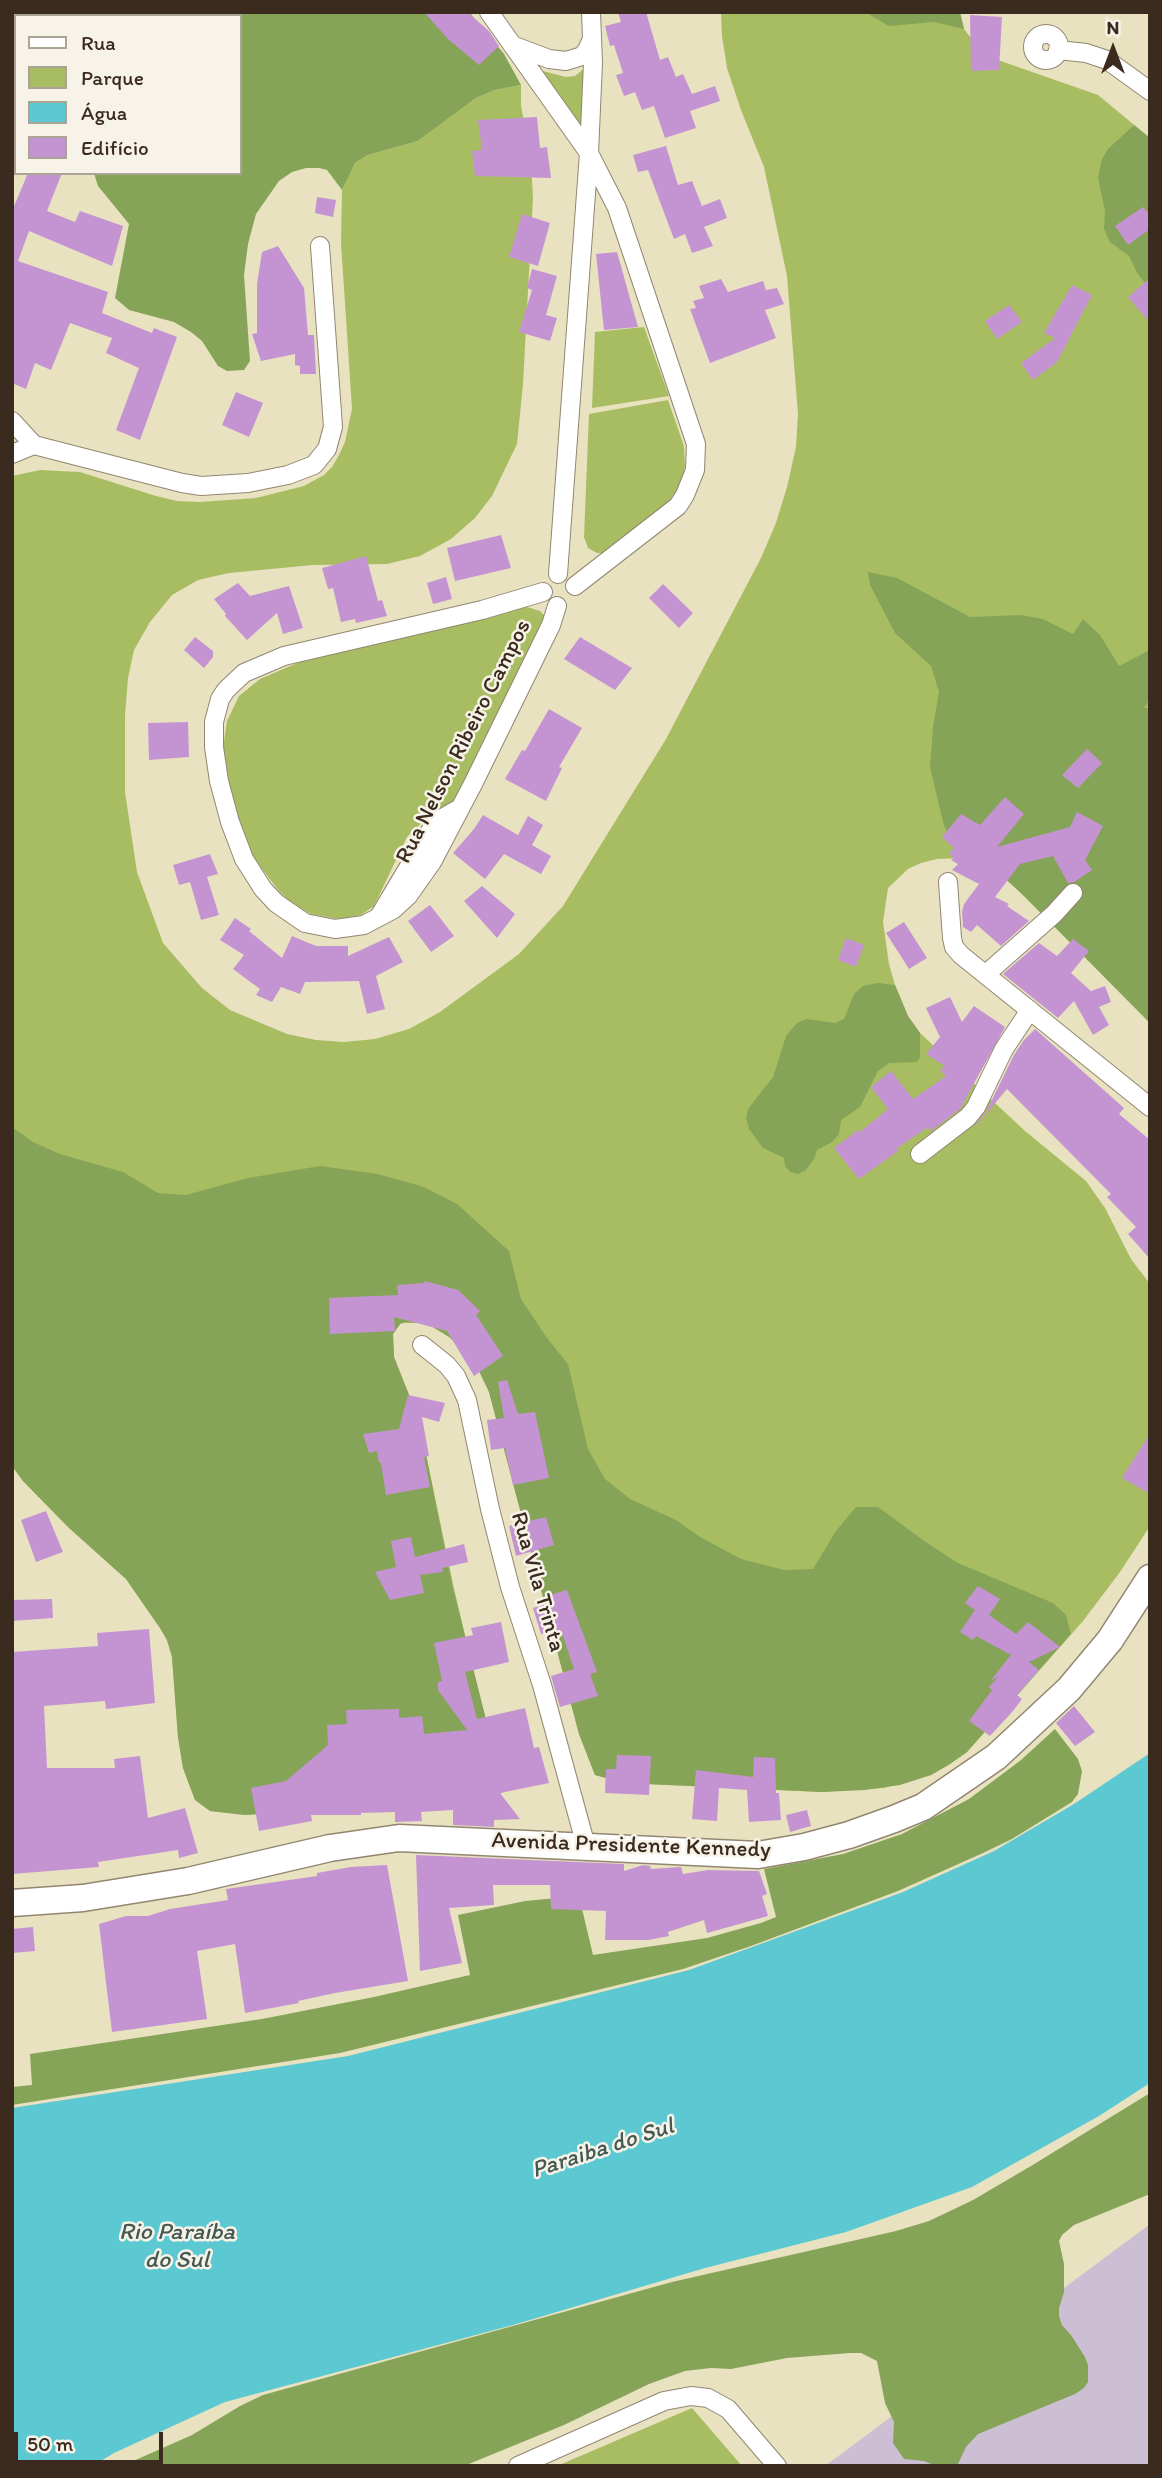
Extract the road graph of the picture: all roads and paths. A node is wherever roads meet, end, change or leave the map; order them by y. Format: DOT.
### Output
graph roads {
  1 [pos="489,12"];
  2 [pos="591,12"];
  3 [pos="592,38"];
  4 [pos="512,45"];
  5 [pos="1058,50"];
  6 [pos="1150,91"];
  7 [pos="589,153"];
  8 [pos="320,246"];
  9 [pos="12,421"];
  10 [pos="34,445"];
  11 [pos="12,454"];
  12 [pos="558,574"];
  13 [pos="575,586"];
  14 [pos="543,592"];
  15 [pos="557,606"];
  16 [pos="948,882"];
  17 [pos="1073,893"];
  18 [pos="986,974"];
  19 [pos="1030,1010"];
  20 [pos="1150,1107"];
  21 [pos="920,1154"];
  22 [pos="422,1345"];
  23 [pos="1150,1578"];
  24 [pos="586,1846"];
  25 [pos="12,1903"];
  26 [pos="518,2466"];
  27 [pos="777,2466"];
  1 -- 4 [label="street"];
  2 -- 3 [label="street"];
  3 -- 4 [label="street"];
  3 -- 7 [label="street"];
  4 -- 7 [label="street"];
  5 -- 6 [label="street"];
  7 -- 12 [label="street"];
  7 -- 13 [label="street"];
  8 -- 10 [label="street"];
  9 -- 10 [label="street"];
  10 -- 11 [label="street"];
  12 -- 13 [label="street"];
  12 -- 14 [label="street"];
  13 -- 15 [label="street"];
  14 -- 15 [label="street"];
  14 -- 15 [label="street, Rua Nelson Ribeiro Campos"];
  16 -- 18 [label="street"];
  17 -- 18 [label="street"];
  18 -- 19 [label="street"];
  19 -- 20 [label="street"];
  19 -- 21 [label="street"];
  22 -- 24 [label="street, Rua Vila Trinta"];
  23 -- 24 [label="main road, Avenida Presidente Kennedy"];
  24 -- 25 [label="main road, Avenida Presidente Kennedy"];
  26 -- 27 [label="street"];
}
